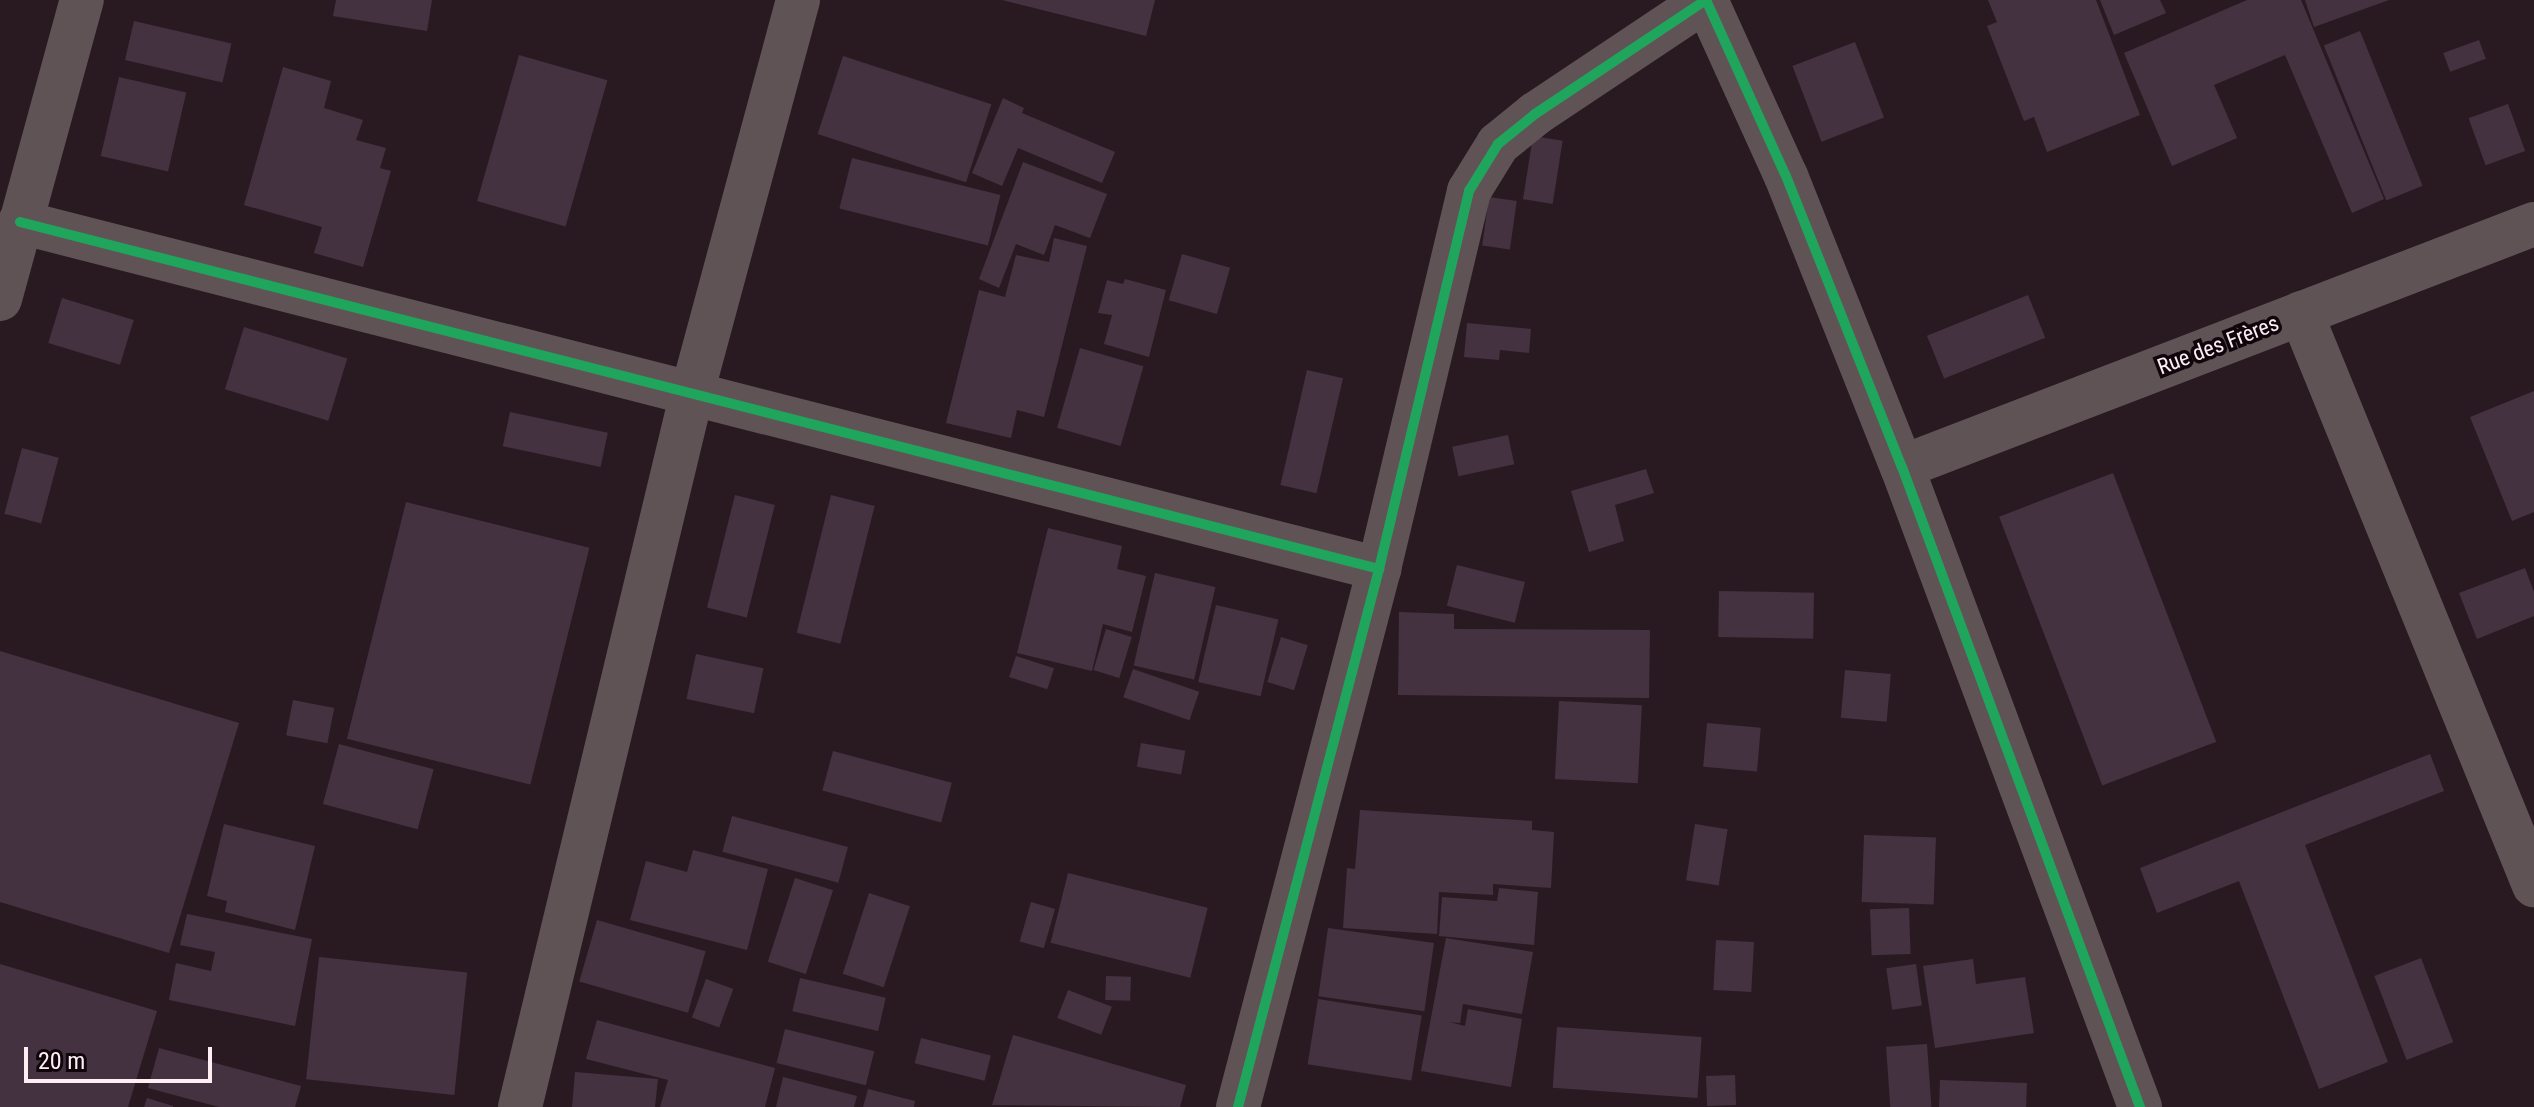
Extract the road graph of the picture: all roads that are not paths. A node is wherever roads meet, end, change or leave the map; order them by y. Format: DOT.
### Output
graph roads {
  1 [pos="82,0"];
  2 [pos="798,0"];
  3 [pos="20,222"];
  4 [pos="2534,224"];
  5 [pos="0,299"];
  6 [pos="2301,313"];
  7 [pos="692,393"];
  8 [pos="1902,467"];
  9 [pos="1379,569"];
  10 [pos="2534,885"];
  11 [pos="520,1107"];
  12 [pos="1238,1107"];
  13 [pos="2140,1107"];
  1 -- 3 [label="street"];
  2 -- 7 [label="street"];
  3 -- 5 [label="street"];
  3 -- 7 [label="street"];
  4 -- 6 [label="street, Rue des Frères"];
  6 -- 8 [label="street, Rue des Frères"];
  6 -- 10 [label="street"];
  7 -- 9 [label="street"];
  7 -- 11 [label="street"];
  8 -- 9 [label="street"];
  8 -- 13 [label="street"];
  9 -- 12 [label="street"];
}
